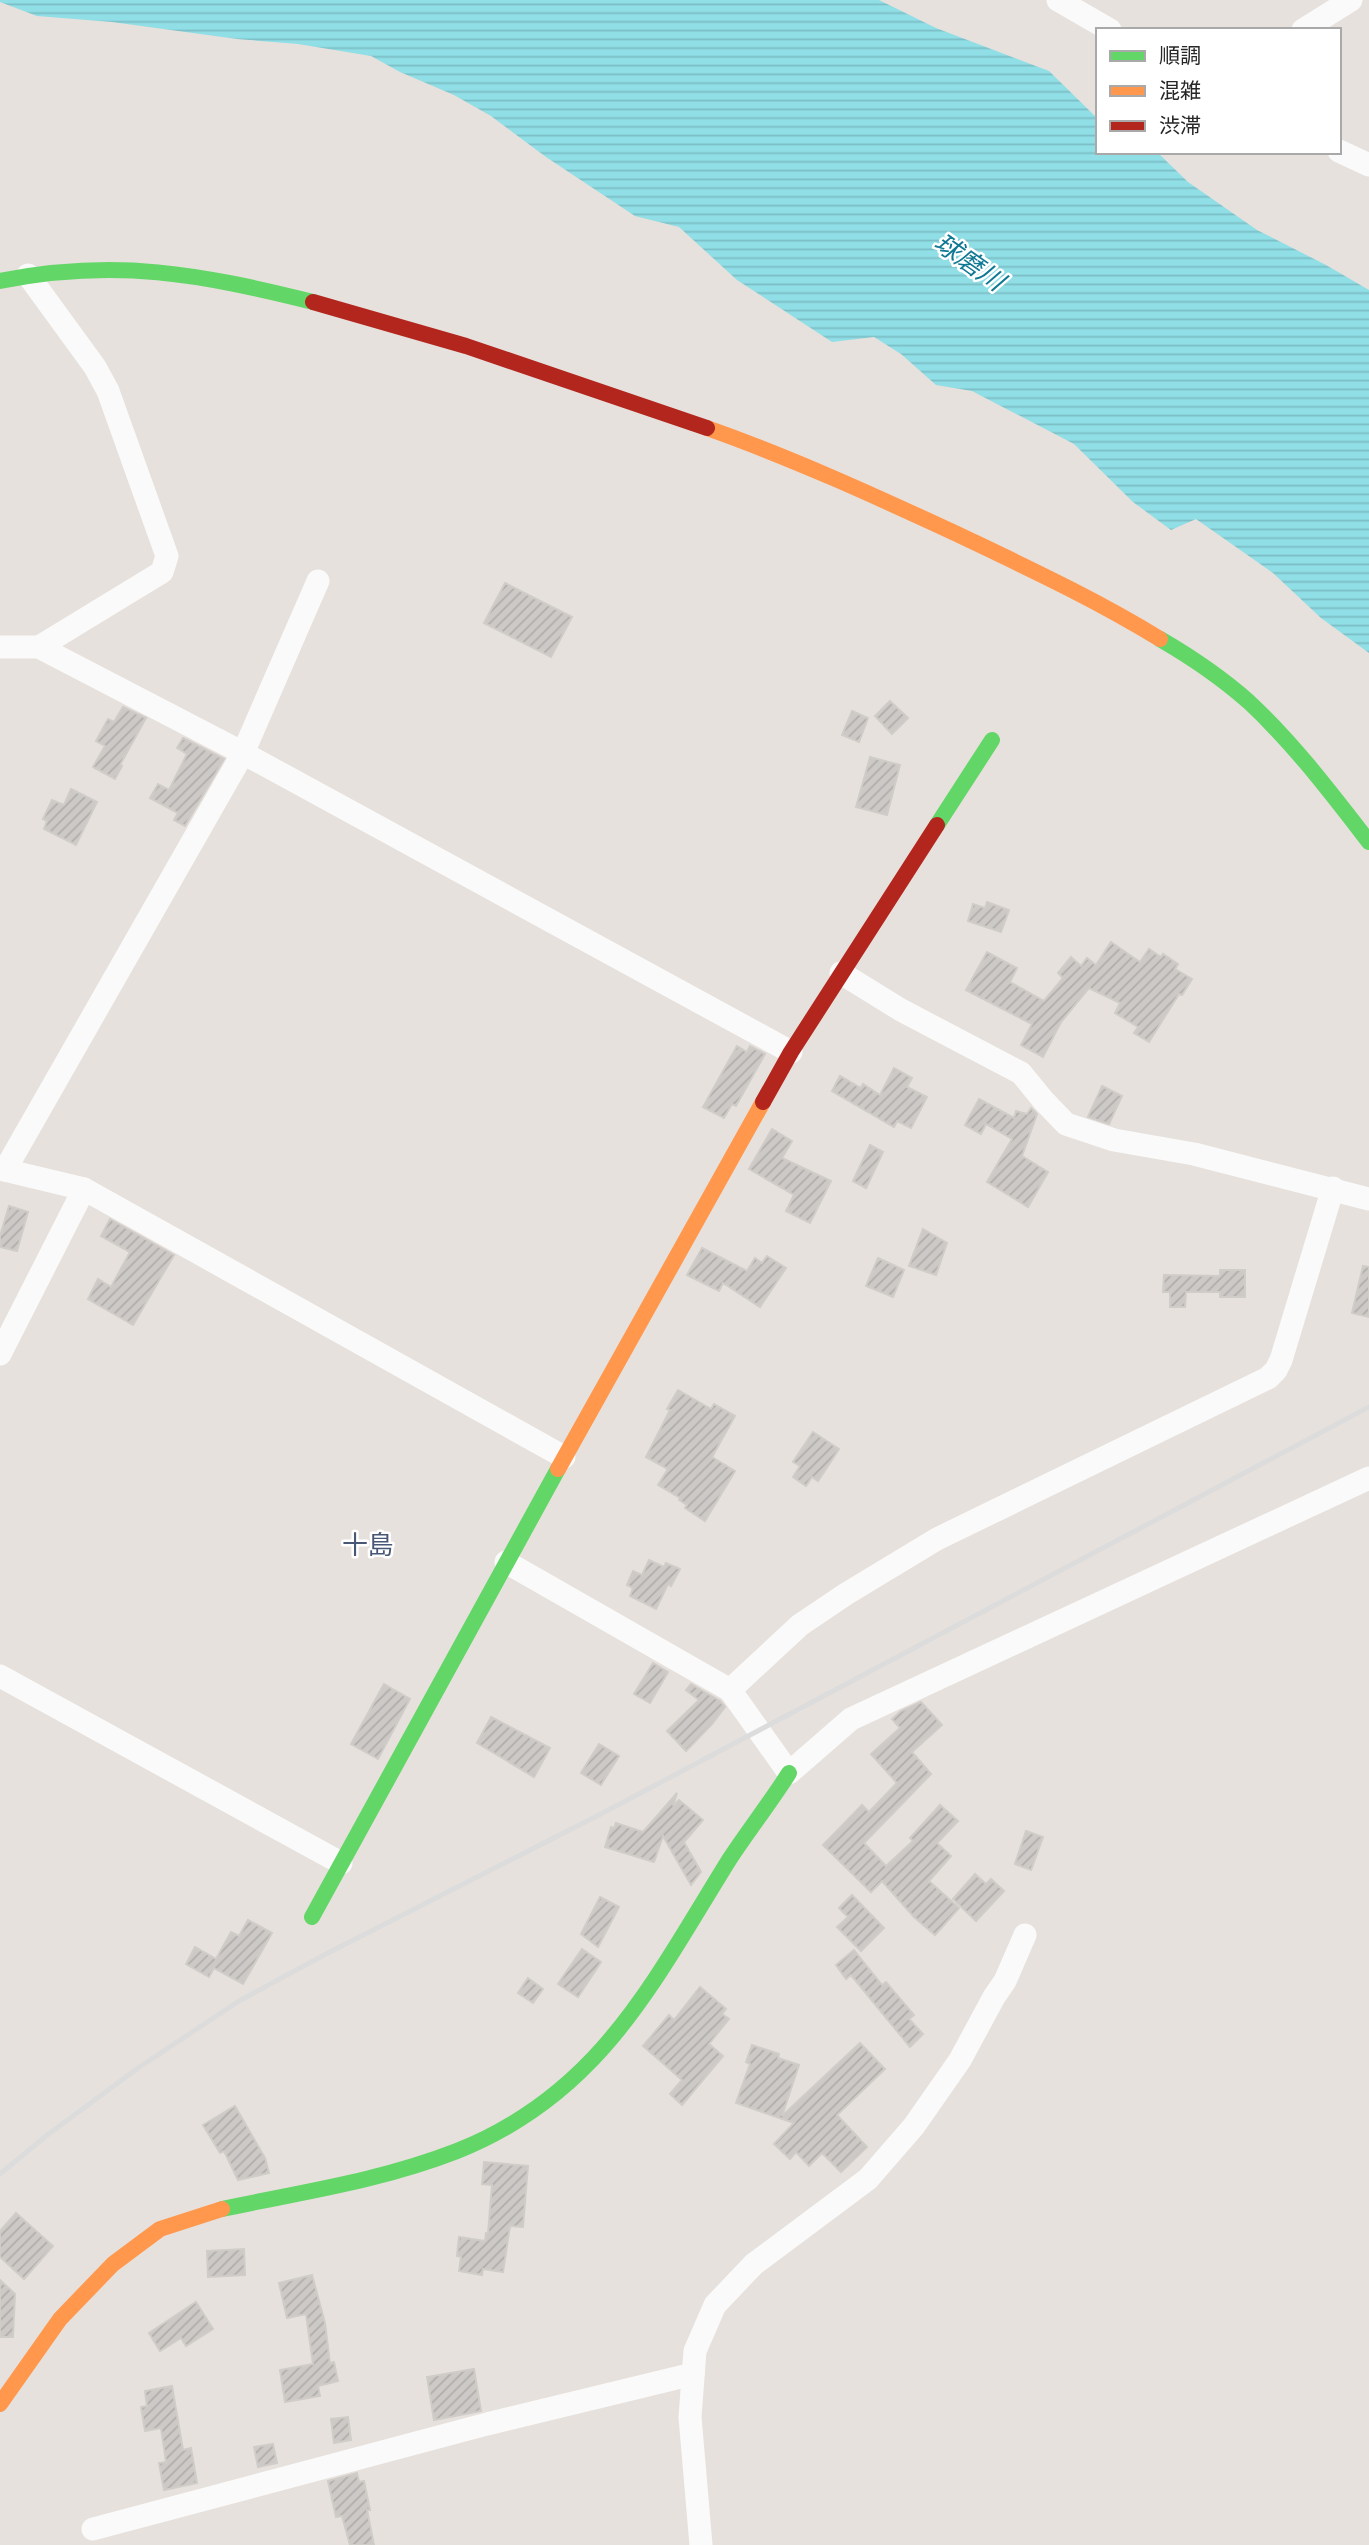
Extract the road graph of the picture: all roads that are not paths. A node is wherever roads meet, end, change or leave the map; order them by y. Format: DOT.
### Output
graph roads {
  1 [pos="1058,0"];
  2 [pos="1352,0"];
  3 [pos="1107,28"];
  4 [pos="1306,28"];
  5 [pos="1341,152"];
  6 [pos="1369,165"];
  7 [pos="28,275"];
  8 [pos="0,281"];
  9 [pos="318,581"];
  10 [pos="0,647"];
  11 [pos="39,647"];
  12 [pos="992,740"];
  13 [pos="243,753"];
  14 [pos="1369,842"];
  15 [pos="841,973"];
  16 [pos="791,1052"];
  17 [pos="2,1170"];
  18 [pos="1333,1188"];
  19 [pos="84,1189"];
  20 [pos="1369,1199"];
  21 [pos="0,1354"];
  22 [pos="564,1457"];
  23 [pos="1369,1478"];
  24 [pos="506,1562"];
  25 [pos="0,1676"];
  26 [pos="730,1690"];
  27 [pos="789,1773"];
  28 [pos="341,1863"];
  29 [pos="312,1917"];
  30 [pos="1025,1935"];
  31 [pos="693,2374"];
  32 [pos="0,2404"];
  33 [pos="93,2529"];
  34 [pos="701,2545"];
  1 -- 3 [label="street"];
  2 -- 4 [label="street"];
  5 -- 6 [label="street"];
  7 -- 8 [label="street"];
  7 -- 11 [label="street"];
  7 -- 14 [label="street"];
  9 -- 13 [label="street"];
  10 -- 11 [label="street"];
  11 -- 13 [label="street"];
  12 -- 15 [label="street"];
  13 -- 16 [label="street"];
  13 -- 17 [label="street"];
  15 -- 16 [label="street"];
  15 -- 18 [label="street"];
  16 -- 22 [label="street"];
  17 -- 19 [label="street"];
  18 -- 20 [label="street"];
  18 -- 26 [label="street"];
  19 -- 21 [label="street"];
  19 -- 22 [label="street"];
  22 -- 24 [label="street"];
  23 -- 27 [label="street"];
  24 -- 26 [label="street"];
  24 -- 28 [label="street"];
  25 -- 28 [label="street"];
  26 -- 27 [label="street"];
  27 -- 32 [label="street"];
  28 -- 29 [label="street"];
  30 -- 31 [label="street"];
  31 -- 33 [label="street"];
  31 -- 34 [label="street"];
}
